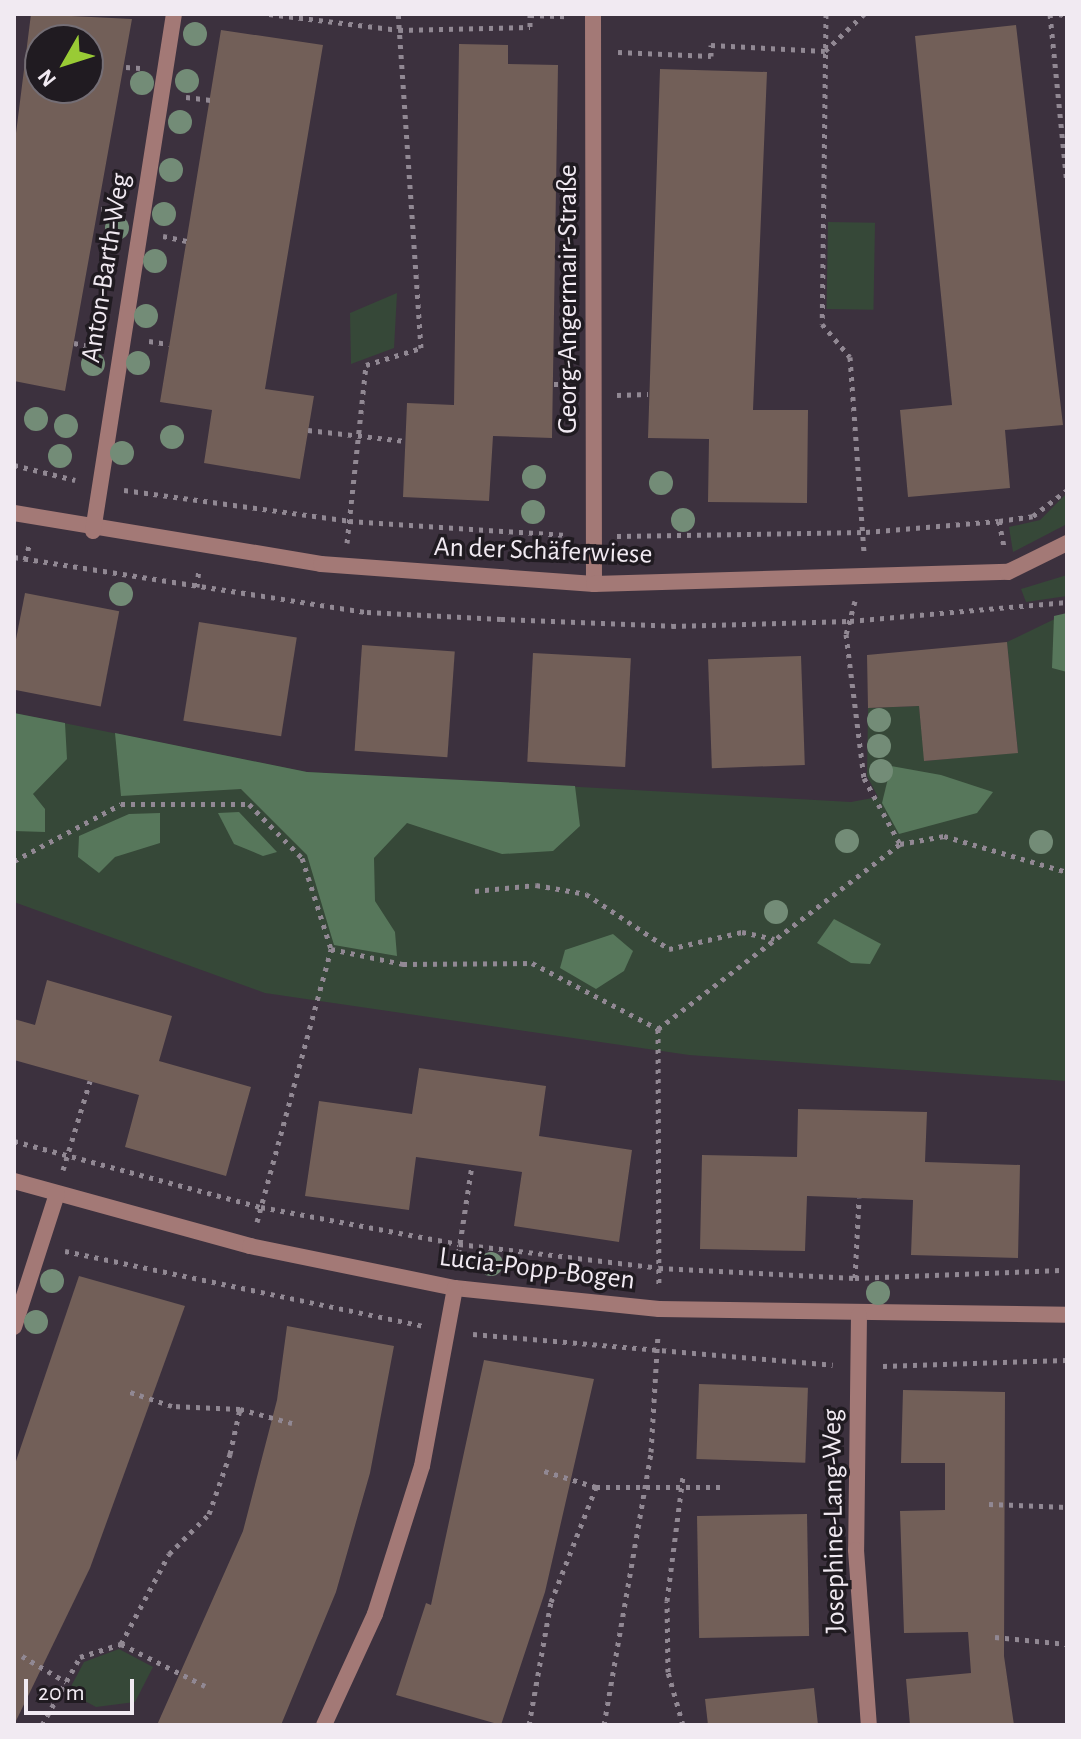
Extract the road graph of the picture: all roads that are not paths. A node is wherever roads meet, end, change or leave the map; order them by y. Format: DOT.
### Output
graph roads {
  1 [pos="174,14"];
  2 [pos="593,14"];
  3 [pos="14,513"];
  4 [pos="93,531"];
  5 [pos="1067,543"];
  6 [pos="594,584"];
  7 [pos="14,1181"];
  8 [pos="57,1194"];
  9 [pos="455,1288"];
  10 [pos="859,1315"];
  11 [pos="1067,1315"];
  12 [pos="14,1327"];
  13 [pos="324,1725"];
  14 [pos="869,1725"];
  1 -- 4 [label="street, Anton-Barth-Weg"];
  2 -- 6 [label="street, Georg-Angermair-Straße"];
  3 -- 4 [label="street, An der Schäferwiese"];
  4 -- 6 [label="street, An der Schäferwiese"];
  5 -- 6 [label="street, An der Schäferwiese"];
  7 -- 8 [label="street, Lucia-Popp-Bogen"];
  8 -- 9 [label="street, Lucia-Popp-Bogen"];
  8 -- 12 [label="street"];
  9 -- 10 [label="street, Lucia-Popp-Bogen"];
  9 -- 13 [label="street"];
  10 -- 11 [label="street, Lucia-Popp-Bogen"];
  10 -- 14 [label="street, Josephine-Lang-Weg"];
}
